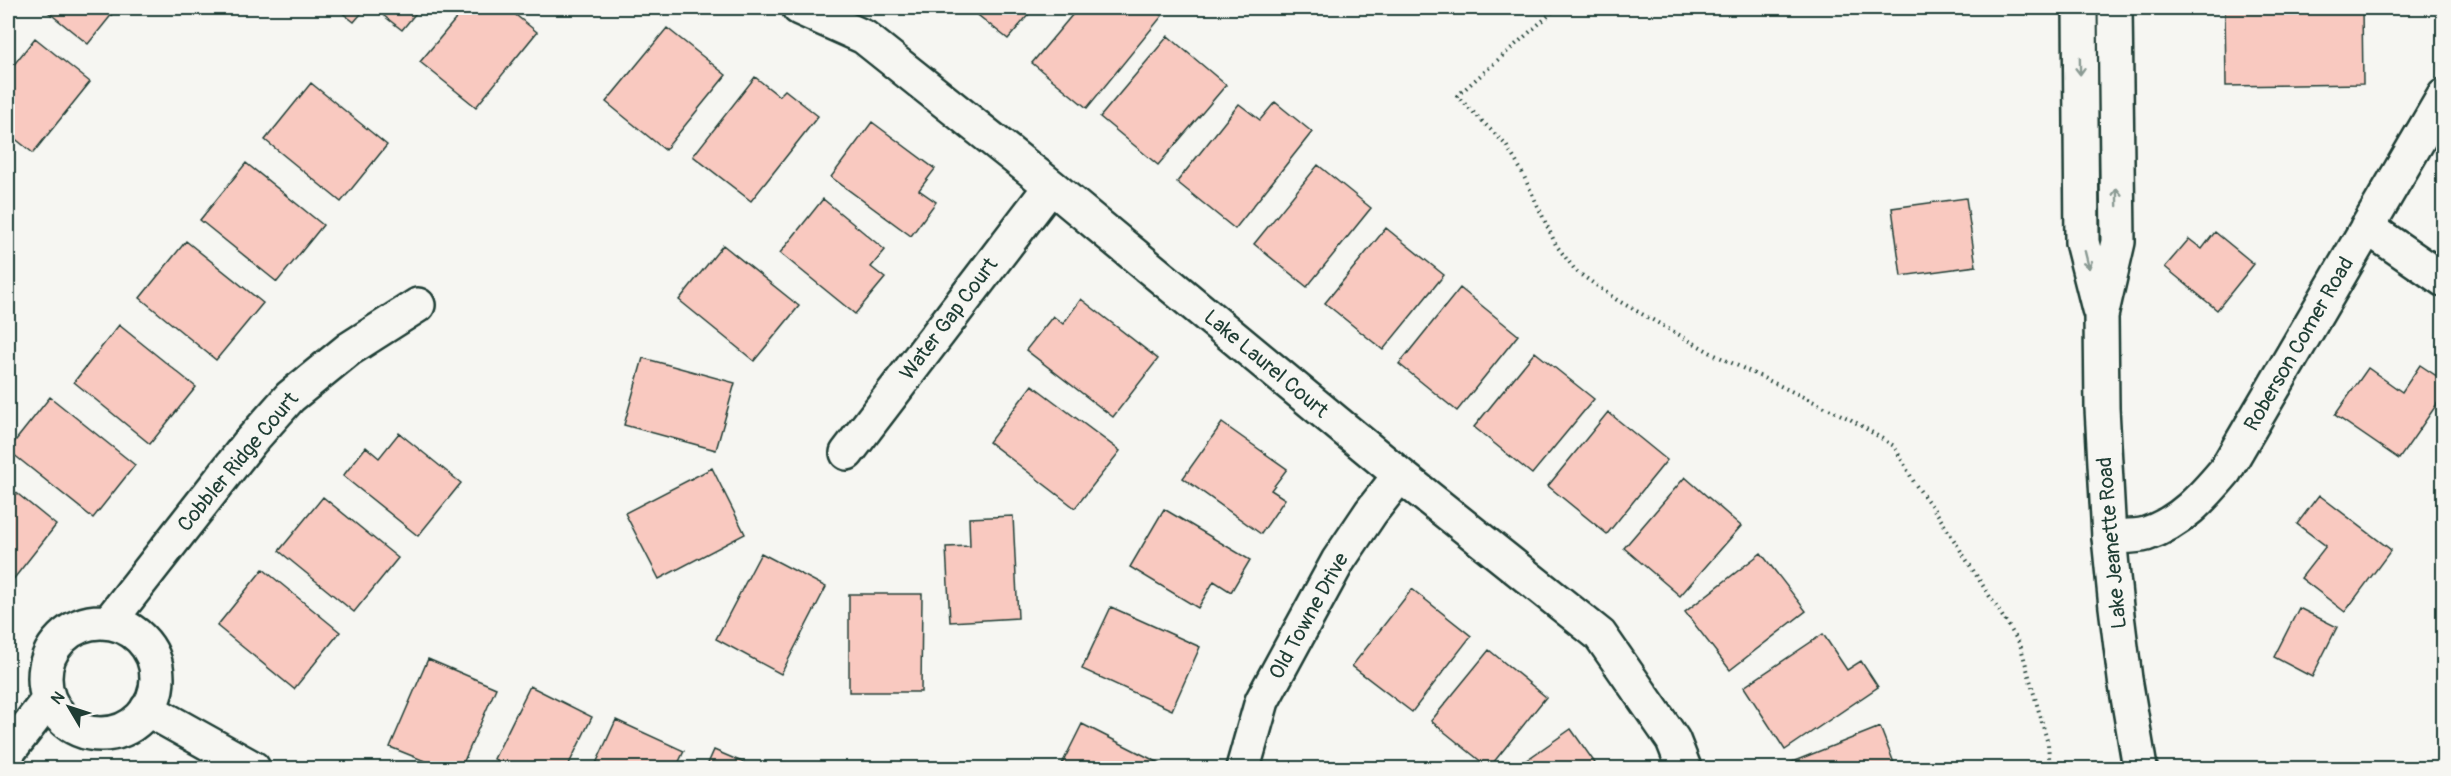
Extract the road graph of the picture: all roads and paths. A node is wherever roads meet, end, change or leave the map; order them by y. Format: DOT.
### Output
graph roads {
  1 [pos="799,8"];
  2 [pos="1557,8"];
  3 [pos="2080,8"];
  4 [pos="2115,8"];
  5 [pos="2444,96"];
  6 [pos="1051,186"];
  7 [pos="2367,227"];
  8 [pos="2444,280"];
  9 [pos="418,305"];
  10 [pos="2101,316"];
  11 [pos="848,453"];
  12 [pos="1400,475"];
  13 [pos="2109,537"];
  14 [pos="110,622"];
  15 [pos="48,699"];
  16 [pos="147,709"];
  17 [pos="8,752"];
  18 [pos="253,768"];
  19 [pos="1243,768"];
  20 [pos="1684,768"];
  21 [pos="2050,768"];
  22 [pos="2140,768"];
  1 -- 6 [label="street, Lake Laurel Court"];
  2 -- 21 [label="path"];
  3 -- 10 [label="street, Lake Jeanette Road, one-way"];
  10 -- 4 [label="street, Lake Jeanette Road, one-way"];
  5 -- 7 [label="street, Roberson Comer Road"];
  6 -- 11 [label="street, Water Gap Court"];
  6 -- 12 [label="street, Lake Laurel Court"];
  7 -- 8 [label="street"];
  7 -- 13 [label="street, Roberson Comer Road"];
  9 -- 14 [label="street, Cobbler Ridge Court"];
  10 -- 13 [label="street, Lake Jeanette Road"];
  12 -- 19 [label="street, Old Towne Drive"];
  12 -- 20 [label="street, Lake Laurel Court"];
  13 -- 22 [label="street, Lake Jeanette Road"];
  14 -- 15 [label="street"];
  14 -- 16 [label="street"];
  15 -- 16 [label="street"];
  15 -- 17 [label="street"];
  16 -- 18 [label="street"];
}
